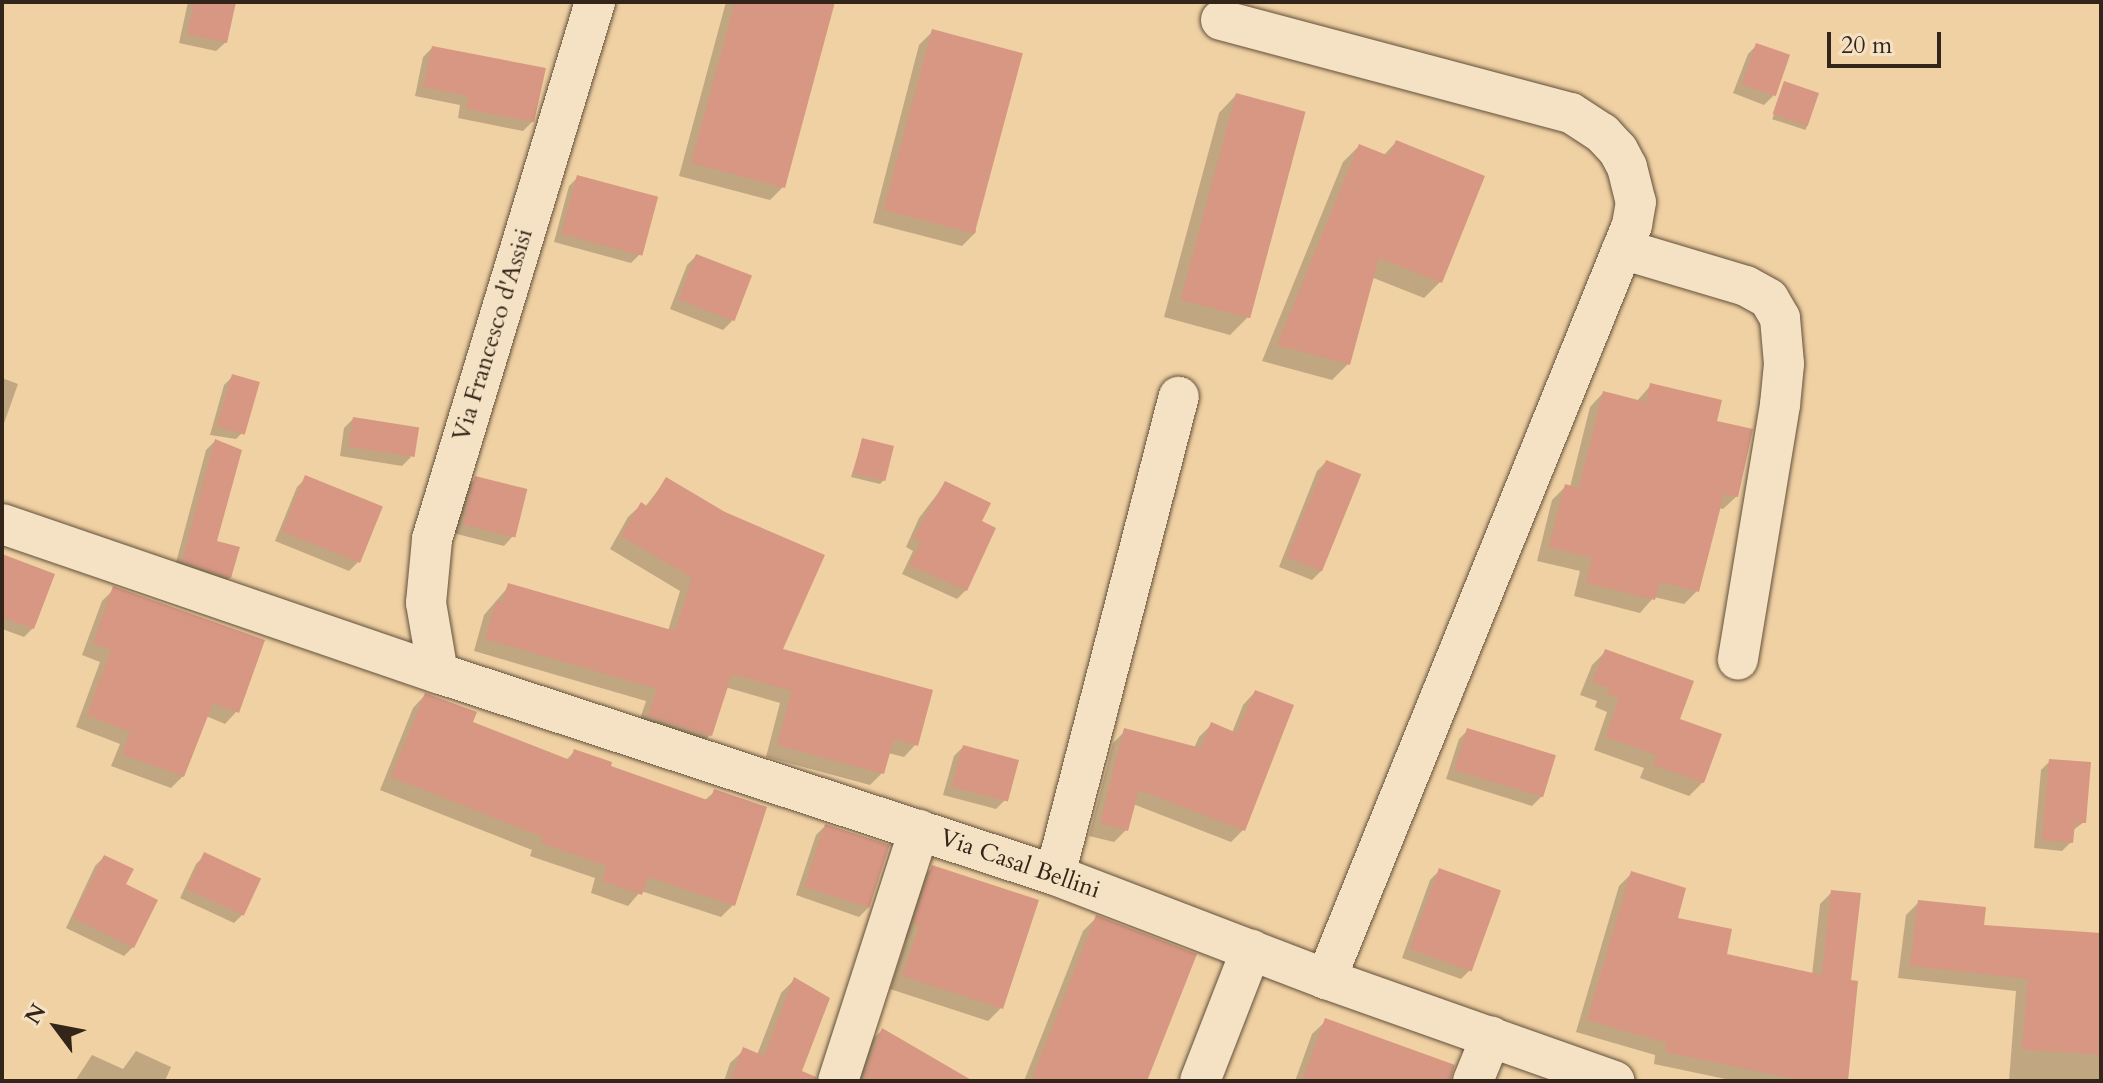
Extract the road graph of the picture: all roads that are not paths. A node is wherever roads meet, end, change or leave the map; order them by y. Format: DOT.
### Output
graph roads {
  1 [pos="595,2"];
  2 [pos="1221,20"];
  3 [pos="1622,249"];
  4 [pos="1179,397"];
  5 [pos="2,524"];
  6 [pos="1738,660"];
  7 [pos="428,670"];
  8 [pos="919,830"];
  9 [pos="1055,875"];
  10 [pos="1251,950"];
  11 [pos="1326,979"];
  12 [pos="1491,1037"];
  13 [pos="838,1081"];
  14 [pos="1200,1081"];
  15 [pos="1473,1081"];
  16 [pos="1614,1081"];
  1 -- 7 [label="street, Via Francesco d'Assisi"];
  2 -- 3 [label="street"];
  3 -- 6 [label="street"];
  3 -- 11 [label="street"];
  4 -- 9 [label="street"];
  5 -- 7 [label="street, Via Casal Bellini"];
  7 -- 8 [label="street, Via Casal Bellini"];
  8 -- 9 [label="street, Via Casal Bellini"];
  8 -- 13 [label="street"];
  9 -- 10 [label="street, Via Casal Bellini"];
  10 -- 11 [label="street, Via Casal Bellini"];
  10 -- 14 [label="street"];
  11 -- 12 [label="street, Via Casal Bellini"];
  12 -- 15 [label="street"];
  12 -- 16 [label="street, Via Casal Bellini"];
}
